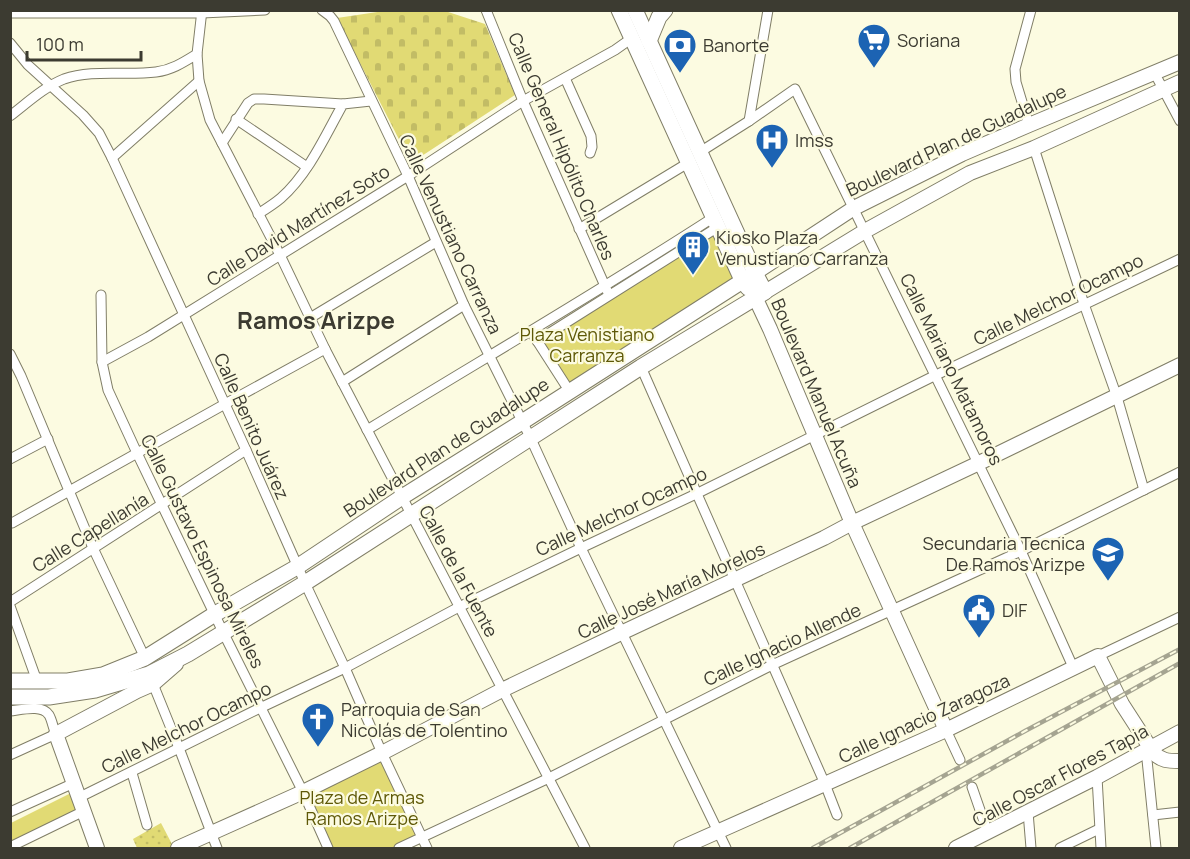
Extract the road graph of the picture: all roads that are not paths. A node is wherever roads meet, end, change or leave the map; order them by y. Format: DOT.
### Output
graph roads {
  1 [pos="265,10"];
  2 [pos="322,10"];
  3 [pos="486,10"];
  4 [pos="619,10"];
  5 [pos="635,10"];
  6 [pos="665,10"];
  7 [pos="768,10"];
  8 [pos="1031,10"];
  9 [pos="202,12"];
  10 [pos="10,13"];
  11 [pos="632,38"];
  12 [pos="649,40"];
  13 [pos="10,43"];
  14 [pos="197,54"];
  15 [pos="1179,62"];
  16 [pos="1154,72"];
  17 [pos="565,78"];
  18 [pos="199,81"];
  19 [pos="1179,82"];
  20 [pos="51,86"];
  21 [pos="1163,90"];
  22 [pos="371,100"];
  23 [pos="523,101"];
  24 [pos="342,104"];
  25 [pos="10,116"];
  26 [pos="236,119"];
  27 [pos="749,121"];
  28 [pos="1179,121"];
  29 [pos="1029,124"];
  30 [pos="222,143"];
  31 [pos="1034,148"];
  32 [pos="590,153"];
  33 [pos="112,158"];
  34 [pos="694,158"];
  35 [pos="307,167"];
  36 [pos="408,176"];
  37 [pos="854,208"];
  38 [pos="258,214"];
  39 [pos="716,222"];
  40 [pos="579,229"];
  41 [pos="865,231"];
  42 [pos="678,240"];
  43 [pos="435,242"];
  44 [pos="683,249"];
  45 [pos="280,255"];
  46 [pos="1179,259"];
  47 [pos="634,267"];
  48 [pos="748,276"];
  49 [pos="639,277"];
  50 [pos="604,285"];
  51 [pos="609,295"];
  52 [pos="760,295"];
  53 [pos="101,296"];
  54 [pos="1084,304"];
  55 [pos="464,305"];
  56 [pos="183,314"];
  57 [pos="557,315"];
  58 [pos="310,318"];
  59 [pos="562,324"];
  60 [pos="531,331"];
  61 [pos="537,341"];
  62 [pos="325,349"];
  63 [pos="10,354"];
  64 [pos="489,355"];
  65 [pos="102,362"];
  66 [pos="1179,365"];
  67 [pos="641,367"];
  68 [pos="934,376"];
  69 [pos="342,382"];
  70 [pos="570,392"];
  71 [pos="1117,397"];
  72 [pos="225,404"];
  73 [pos="522,422"];
  74 [pos="367,430"];
  75 [pos="815,435"];
  76 [pos="48,439"];
  77 [pos="531,439"];
  78 [pos="246,450"];
  79 [pos="137,453"];
  80 [pos="10,459"];
  81 [pos="977,464"];
  82 [pos="1179,472"];
  83 [pos="1144,490"];
  84 [pos="70,491"];
  85 [pos="696,494"];
  86 [pos="402,497"];
  87 [pos="162,505"];
  88 [pos="411,514"];
  89 [pos="12,523"];
  90 [pos="852,523"];
  91 [pos="93,548"];
  92 [pos="581,548"];
  93 [pos="1021,551"];
  94 [pos="297,567"];
  95 [pos="735,579"];
  96 [pos="304,583"];
  97 [pos="10,604"];
  98 [pos="459,607"];
  99 [pos="891,611"];
  100 [pos="215,615"];
  101 [pos="1179,617"];
  102 [pos="223,632"];
  103 [pos="621,633"];
  104 [pos="1098,656"];
  105 [pos="145,658"];
  106 [pos="772,665"];
  107 [pos="1073,667"];
  108 [pos="345,668"];
  109 [pos="151,679"];
  110 [pos="10,681"];
  111 [pos="37,681"];
  112 [pos="502,690"];
  113 [pos="10,697"];
  114 [pos="260,708"];
  115 [pos="10,711"];
  116 [pos="663,720"];
  117 [pos="946,730"];
  118 [pos="56,734"];
  119 [pos="1175,737"];
  120 [pos="179,748"];
  121 [pos="1148,749"];
  122 [pos="382,753"];
  123 [pos="10,756"];
  124 [pos="960,760"];
  125 [pos="1179,761"];
  126 [pos="132,772"];
  127 [pos="1097,777"];
  128 [pos="549,778"];
  129 [pos="74,783"];
  130 [pos="825,784"];
  131 [pos="972,787"];
  132 [pos="303,792"];
  133 [pos="82,804"];
  134 [pos="10,812"];
  135 [pos="1028,812"];
  136 [pos="1179,812"];
  137 [pos="837,815"];
  138 [pos="1153,815"];
  139 [pos="147,825"];
  140 [pos="1099,829"];
  141 [pos="718,831"];
  142 [pos="988,832"];
  143 [pos="211,833"];
  144 [pos="422,837"];
  145 [pos="1030,844"];
  146 [pos="967,845"];
  147 [pos="12,847"];
  148 [pos="97,849"];
  149 [pos="178,849"];
  150 [pos="217,849"];
  151 [pos="328,849"];
  152 [pos="399,849"];
  153 [pos="427,849"];
  154 [pos="585,849"];
  155 [pos="681,849"];
  156 [pos="726,849"];
  157 [pos="956,849"];
  158 [pos="1023,849"];
  159 [pos="1060,849"];
  160 [pos="1101,849"];
  161 [pos="1156,849"];
  1 -- 9 [label="street"];
  2 -- 22 [label="street, Calle Venustiano Carranza"];
  3 -- 23 [label="street, Calle General Hipólito Charles"];
  4 -- 11 [label="main road, Boulevard Manuel Acuña"];
  5 -- 12 [label="main road, Boulevard Manuel Acuña"];
  6 -- 12 [label="main road"];
  7 -- 27 [label="street"];
  8 -- 29 [label="street"];
  9 -- 10 [label="street"];
  9 -- 14 [label="street, Calle de la Fuente"];
  11 -- 17 [label="street, Calle David Martínez Soto"];
  11 -- 34 [label="main road, Boulevard Manuel Acuña"];
  12 -- 34 [label="main road, Boulevard Manuel Acuña"];
  13 -- 20 [label="street, Calle Benito Juárez"];
  14 -- 18 [label="street, Calle de la Fuente"];
  14 -- 20 [label="street"];
  15 -- 16 [label="street, Boulevard Plan de Guadalupe"];
  16 -- 21 [label="street"];
  16 -- 29 [label="street, Boulevard Plan de Guadalupe"];
  17 -- 23 [label="street, Calle David Martínez Soto"];
  17 -- 32 [label="street"];
  18 -- 30 [label="street, Calle de la Fuente"];
  18 -- 33 [label="street"];
  19 -- 21 [label="street, Boulevard Plan de Guadalupe"];
  20 -- 25 [label="street"];
  20 -- 33 [label="street, Calle Benito Juárez"];
  21 -- 28 [label="street"];
  21 -- 31 [label="street, Boulevard Plan de Guadalupe"];
  22 -- 24 [label="street"];
  22 -- 36 [label="street, Calle Venustiano Carranza"];
  23 -- 36 [label="street, Calle David Martínez Soto"];
  23 -- 40 [label="street, Calle General Hipólito Charles"];
  24 -- 26 [label="street"];
  24 -- 35 [label="street"];
  26 -- 30 [label="street"];
  26 -- 35 [label="street"];
  27 -- 34 [label="street"];
  27 -- 37 [label="street, Calle Mariano Matamoros"];
  29 -- 37 [label="street, Boulevard Plan de Guadalupe"];
  30 -- 38 [label="street, Calle de la Fuente"];
  31 -- 41 [label="street, Boulevard Plan de Guadalupe"];
  31 -- 54 [label="street"];
  33 -- 56 [label="street, Calle Benito Juárez"];
  34 -- 39 [label="main road, Boulevard Manuel Acuña"];
  34 -- 40 [label="street"];
  34 -- 48 [label="main road, Boulevard Manuel Acuña"];
  35 -- 38 [label="street"];
  36 -- 43 [label="street, Calle Venustiano Carranza"];
  36 -- 45 [label="street, Calle David Martínez Soto"];
  37 -- 41 [label="street, Calle Mariano Matamoros"];
  37 -- 48 [label="street, Boulevard Plan de Guadalupe"];
  38 -- 45 [label="street, Calle de la Fuente"];
  39 -- 42 [label="street"];
  39 -- 44 [label="street"];
  39 -- 48 [label="main road, Boulevard Manuel Acuña"];
  40 -- 50 [label="street, Calle General Hipólito Charles"];
  41 -- 52 [label="street, Boulevard Plan de Guadalupe"];
  41 -- 68 [label="street, Calle Mariano Matamoros"];
  42 -- 44 [label="street"];
  42 -- 47 [label="street"];
  43 -- 55 [label="street, Calle Venustiano Carranza"];
  43 -- 58 [label="street"];
  44 -- 49 [label="street"];
  45 -- 56 [label="street, Calle David Martínez Soto"];
  45 -- 58 [label="street, Calle de la Fuente"];
  46 -- 54 [label="street, Calle Melchor Ocampo"];
  47 -- 49 [label="street"];
  47 -- 50 [label="street"];
  48 -- 52 [label="main road, Boulevard Manuel Acuña"];
  48 -- 70 [label="main road, Boulevard Plan de Guadalupe"];
  49 -- 51 [label="street"];
  50 -- 51 [label="street, Calle General Hipólito Charles"];
  50 -- 57 [label="street"];
  51 -- 59 [label="street"];
  52 -- 67 [label="main road, Boulevard Plan de Guadalupe"];
  52 -- 75 [label="street, Boulevard Manuel Acuña"];
  53 -- 65 [label="street, Calle Gustavo Espinosa Mireles"];
  54 -- 68 [label="street, Calle Melchor Ocampo"];
  54 -- 71 [label="street"];
  55 -- 64 [label="street, Calle Venustiano Carranza"];
  55 -- 69 [label="street"];
  56 -- 65 [label="street, Calle David Martínez Soto"];
  56 -- 72 [label="street, Calle Benito Juárez"];
  57 -- 59 [label="street"];
  57 -- 60 [label="street"];
  58 -- 62 [label="street, Calle de la Fuente"];
  59 -- 61 [label="street"];
  60 -- 61 [label="street"];
  60 -- 64 [label="street"];
  61 -- 70 [label="street"];
  62 -- 69 [label="street, Calle de la Fuente"];
  62 -- 72 [label="street"];
  63 -- 76 [label="street"];
  64 -- 73 [label="street, Calle Venustiano Carranza"];
  64 -- 74 [label="street"];
  65 -- 79 [label="street, Calle Gustavo Espinosa Mireles"];
  66 -- 71 [label="street, Calle José María Morelos"];
  67 -- 77 [label="main road, Boulevard Plan de Guadalupe"];
  67 -- 85 [label="street"];
  68 -- 75 [label="street, Calle Melchor Ocampo"];
  68 -- 81 [label="street, Calle Mariano Matamoros"];
  69 -- 74 [label="street, Calle de la Fuente"];
  70 -- 73 [label="main road, Boulevard Plan de Guadalupe"];
  71 -- 81 [label="street, Calle José María Morelos"];
  71 -- 83 [label="street"];
  72 -- 78 [label="street, Calle Benito Juárez"];
  72 -- 79 [label="street"];
  73 -- 77 [label="street, Calle Venustiano Carranza"];
  73 -- 86 [label="main road, Boulevard Plan de Guadalupe"];
  74 -- 86 [label="street, Calle de la Fuente"];
  75 -- 85 [label="street, Calle Melchor Ocampo"];
  75 -- 90 [label="street, Boulevard Manuel Acuña"];
  76 -- 80 [label="street"];
  76 -- 84 [label="street"];
  77 -- 88 [label="main road, Boulevard Plan de Guadalupe"];
  77 -- 92 [label="street, Calle Venustiano Carranza"];
  78 -- 87 [label="street, Calle Capellanía"];
  78 -- 94 [label="street, Calle Benito Juárez"];
  79 -- 84 [label="street"];
  79 -- 87 [label="street, Calle Gustavo Espinosa Mireles"];
  81 -- 90 [label="street, Calle José María Morelos"];
  81 -- 93 [label="street, Calle Mariano Matamoros"];
  82 -- 83 [label="street, Calle Ignacio Allende"];
  83 -- 93 [label="street, Calle Ignacio Allende"];
  84 -- 89 [label="street"];
  84 -- 91 [label="street"];
  85 -- 92 [label="street, Calle Melchor Ocampo"];
  85 -- 95 [label="street"];
  86 -- 88 [label="street, Calle de la Fuente"];
  86 -- 94 [label="main road, Boulevard Plan de Guadalupe"];
  87 -- 91 [label="street, Calle Capellanía"];
  87 -- 100 [label="street, Calle Gustavo Espinosa Mireles"];
  88 -- 96 [label="main road, Boulevard Plan de Guadalupe"];
  88 -- 98 [label="street, Calle de la Fuente"];
  90 -- 95 [label="street, Calle José María Morelos"];
  90 -- 99 [label="street, Boulevard Manuel Acuña"];
  91 -- 97 [label="street, Calle Capellanía"];
  91 -- 105 [label="street"];
  92 -- 98 [label="street, Calle Melchor Ocampo"];
  92 -- 103 [label="street, Calle Venustiano Carranza"];
  93 -- 99 [label="street, Calle Ignacio Allende"];
  93 -- 107 [label="street, Calle Mariano Matamoros"];
  94 -- 96 [label="street, Calle Benito Juárez"];
  94 -- 100 [label="main road, Boulevard Plan de Guadalupe"];
  95 -- 103 [label="street, Calle José María Morelos"];
  95 -- 106 [label="street"];
  96 -- 102 [label="main road, Boulevard Plan de Guadalupe"];
  96 -- 108 [label="street, Calle Benito Juárez"];
  97 -- 111 [label="street"];
  98 -- 108 [label="street, Calle Melchor Ocampo"];
  98 -- 112 [label="street, Calle de la Fuente"];
  99 -- 106 [label="street, Calle Ignacio Allende"];
  99 -- 117 [label="street, Boulevard Manuel Acuña"];
  100 -- 102 [label="street, Calle Gustavo Espinosa Mireles"];
  100 -- 105 [label="main road, Boulevard Plan de Guadalupe"];
  101 -- 104 [label="street, Calle Ignacio Zaragoza"];
  102 -- 109 [label="main road, Boulevard Plan de Guadalupe"];
  102 -- 114 [label="street, Calle Gustavo Espinosa Mireles"];
  103 -- 112 [label="street, Calle José María Morelos"];
  103 -- 116 [label="street, Calle Venustiano Carranza"];
  104 -- 107 [label="street, Calle Ignacio Zaragoza"];
  104 -- 121 [label="street"];
  105 -- 111 [label="main road, Boulevard Plan de Guadalupe"];
  106 -- 116 [label="street, Calle Ignacio Allende"];
  106 -- 130 [label="street"];
  107 -- 117 [label="street, Calle Ignacio Zaragoza"];
  108 -- 114 [label="street, Calle Melchor Ocampo"];
  108 -- 122 [label="street, Calle Benito Juárez"];
  109 -- 113 [label="main road, Boulevard Plan de Guadalupe"];
  109 -- 118 [label="street"];
  109 -- 120 [label="street"];
  110 -- 111 [label="main road, Boulevard Plan de Guadalupe"];
  112 -- 122 [label="street, Calle José María Morelos"];
  112 -- 128 [label="street, Calle de la Fuente"];
  114 -- 120 [label="street, Calle Melchor Ocampo"];
  114 -- 132 [label="street, Calle Gustavo Espinosa Mireles"];
  115 -- 118 [label="street"];
  116 -- 128 [label="street, Calle Ignacio Allende"];
  116 -- 141 [label="street, Calle Venustiano Carranza"];
  117 -- 124 [label="street, Boulevard Manuel Acuña"];
  117 -- 130 [label="street, Calle Ignacio Zaragoza"];
  118 -- 123 [label="street"];
  118 -- 129 [label="street"];
  119 -- 121 [label="street, Calle Oscar Flores Tapia"];
  120 -- 126 [label="street, Calle Melchor Ocampo"];
  120 -- 143 [label="street"];
  121 -- 125 [label="street"];
  121 -- 127 [label="street, Calle Oscar Flores Tapia"];
  121 -- 138 [label="street"];
  122 -- 132 [label="street, Calle José María Morelos"];
  122 -- 144 [label="street, Calle Benito Juárez"];
  126 -- 133 [label="street, Calle Melchor Ocampo"];
  126 -- 139 [label="street"];
  127 -- 135 [label="street, Calle Oscar Flores Tapia"];
  127 -- 140 [label="street"];
  128 -- 144 [label="street, Calle Ignacio Allende"];
  128 -- 154 [label="street, Calle de la Fuente"];
  129 -- 133 [label="street"];
  129 -- 134 [label="street"];
  130 -- 137 [label="street"];
  130 -- 141 [label="street, Calle Ignacio Zaragoza"];
  131 -- 142 [label="street"];
  132 -- 143 [label="street, Calle José María Morelos"];
  132 -- 151 [label="street, Calle Gustavo Espinosa Mireles"];
  133 -- 147 [label="street, Calle Melchor Ocampo"];
  133 -- 148 [label="street"];
  135 -- 142 [label="street, Calle Oscar Flores Tapia"];
  135 -- 145 [label="street"];
  136 -- 138 [label="street"];
  138 -- 161 [label="street"];
  140 -- 159 [label="street"];
  140 -- 160 [label="street"];
  141 -- 155 [label="street, Calle Ignacio Zaragoza"];
  141 -- 156 [label="street, Calle Venustiano Carranza"];
  142 -- 146 [label="street, Calle Oscar Flores Tapia"];
  143 -- 149 [label="street, Calle José María Morelos"];
  143 -- 150 [label="street"];
  144 -- 152 [label="street, Calle Ignacio Allende"];
  144 -- 153 [label="street, Calle Benito Juárez"];
  145 -- 158 [label="street"];
  146 -- 157 [label="street, Calle Oscar Flores Tapia"];
}
